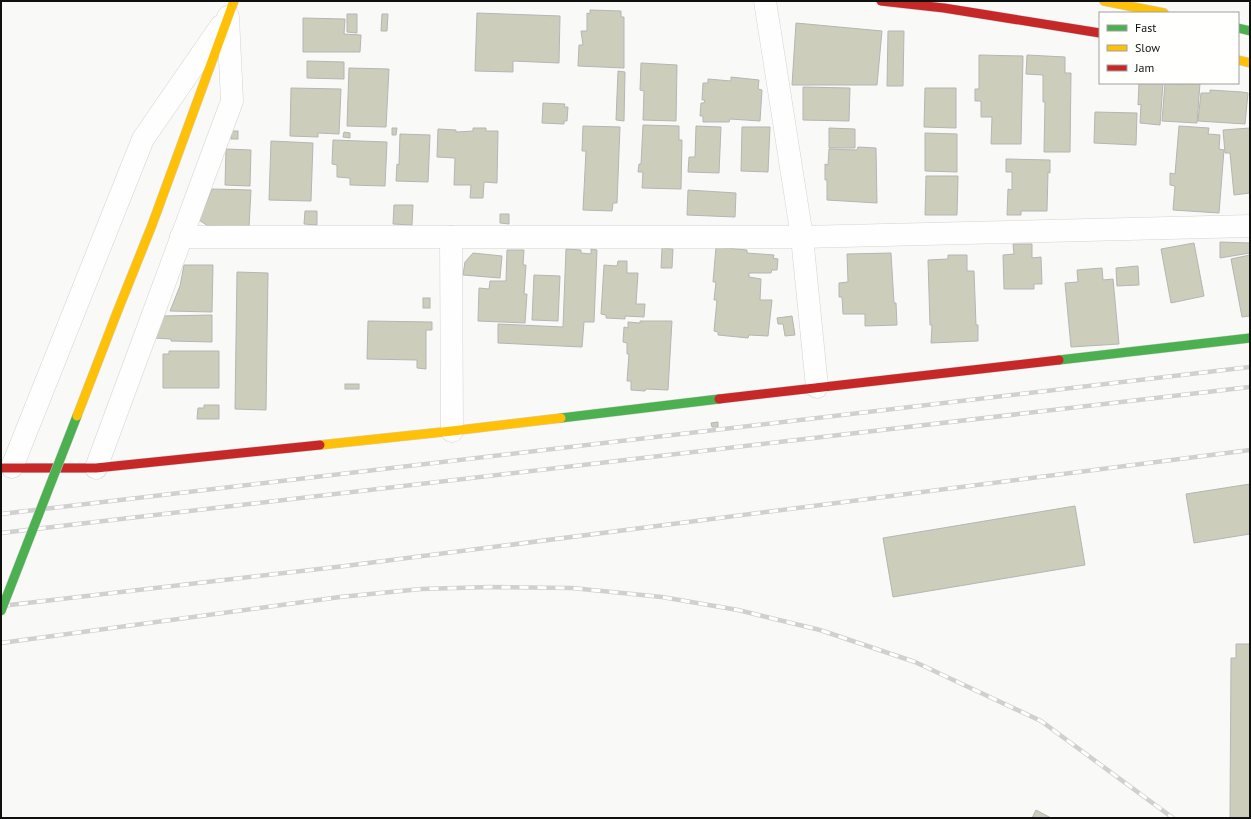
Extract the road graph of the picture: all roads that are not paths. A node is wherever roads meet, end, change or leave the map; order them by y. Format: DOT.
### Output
graph roads {
  1 [pos="765,1"];
  2 [pos="881,1"];
  3 [pos="1104,1"];
  4 [pos="944,5"];
  5 [pos="231,9"];
  6 [pos="1159,12"];
  7 [pos="1239,28"];
  8 [pos="1250,30"];
  9 [pos="1099,33"];
  10 [pos="1239,60"];
  11 [pos="1250,63"];
  12 [pos="1250,226"];
  13 [pos="802,236"];
  14 [pos="181,237"];
  15 [pos="451,237"];
  16 [pos="1250,338"];
  17 [pos="817,387"];
  18 [pos="452,431"];
  19 [pos="6,468"];
  20 [pos="96,468"];
  21 [pos="1,611"];
  1 -- 13 [label="street"];
  2 -- 4 [label="street"];
  3 -- 6 [label="street"];
  4 -- 9 [label="street"];
  5 -- 14 [label="street"];
  5 -- 19 [label="street"];
  5 -- 21 [label="street, bridge"];
  7 -- 8 [label="street"];
  10 -- 11 [label="street"];
  12 -- 13 [label="street"];
  13 -- 15 [label="street"];
  13 -- 17 [label="street"];
  14 -- 15 [label="street"];
  14 -- 20 [label="street"];
  15 -- 18 [label="street"];
  16 -- 17 [label="street"];
  17 -- 18 [label="street"];
  18 -- 20 [label="street"];
  19 -- 20 [label="street"];
}
